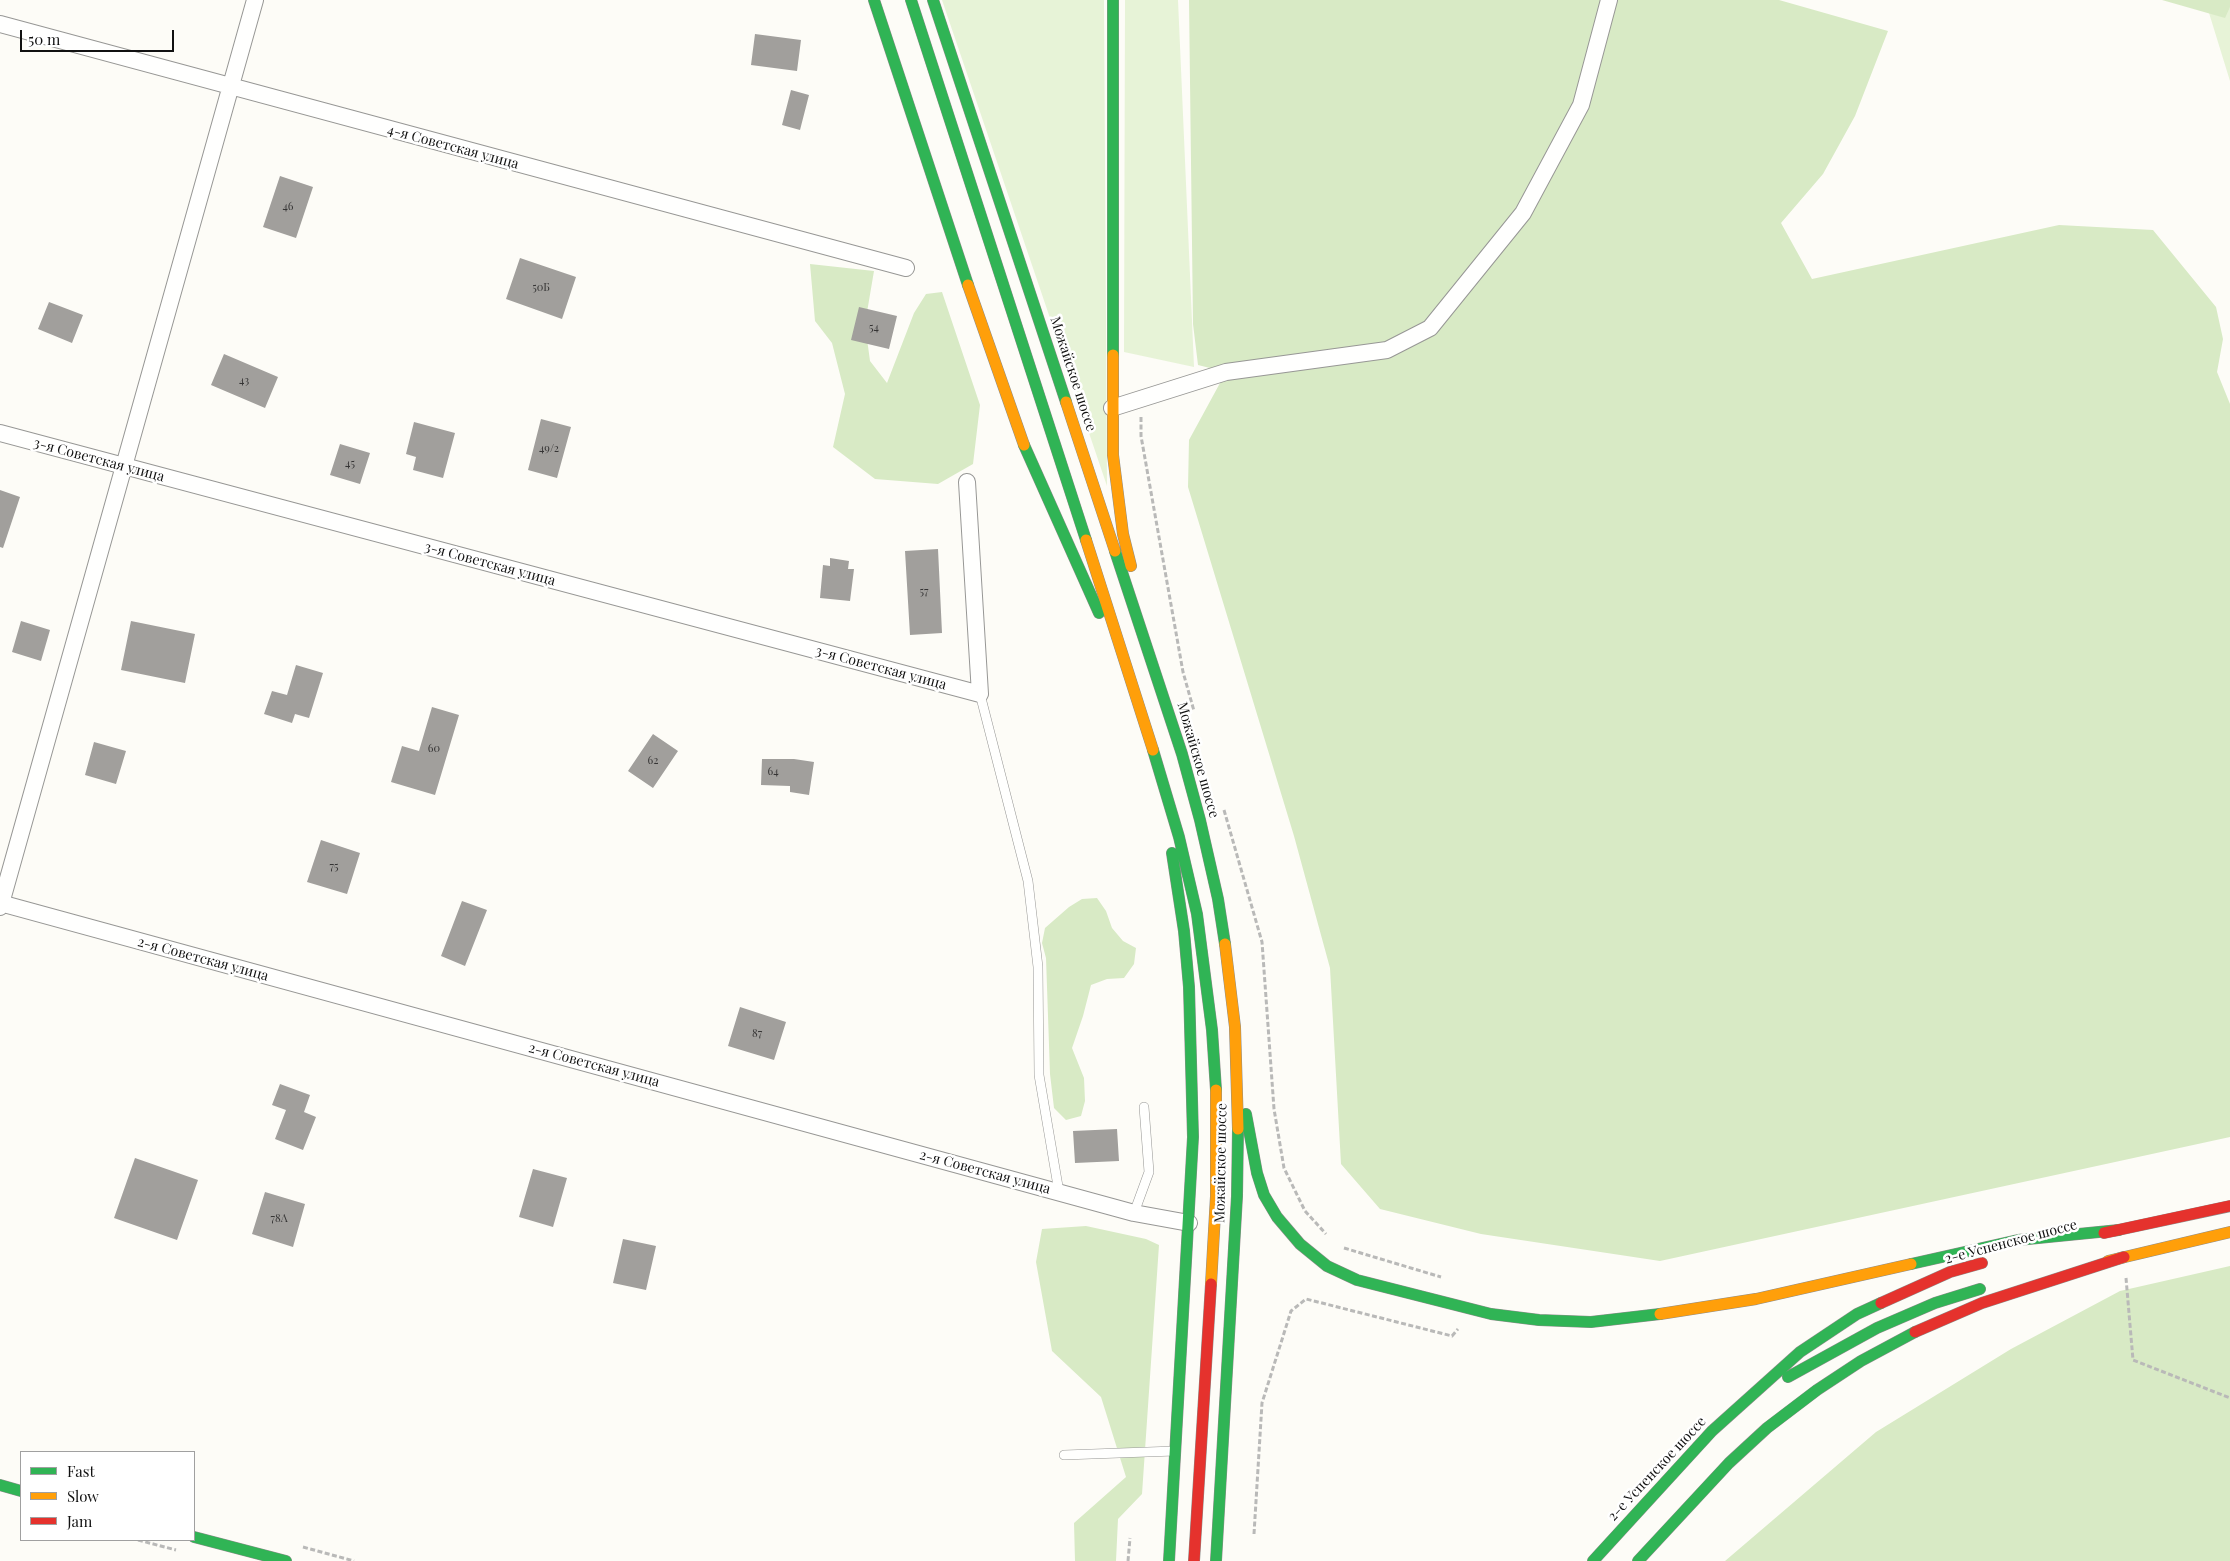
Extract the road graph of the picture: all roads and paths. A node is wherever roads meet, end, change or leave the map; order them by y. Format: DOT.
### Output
graph roads {
  1 [pos="254,0"];
  2 [pos="874,0"];
  3 [pos="911,0"];
  4 [pos="933,0"];
  5 [pos="1113,0"];
  6 [pos="1609,0"];
  7 [pos="0,24"];
  8 [pos="230,87"];
  9 [pos="906,268"];
  10 [pos="1141,399"];
  11 [pos="1112,408"];
  12 [pos="0,433"];
  13 [pos="123,467"];
  14 [pos="967,482"];
  15 [pos="1159,684"];
  16 [pos="1133,688"];
  17 [pos="980,694"];
  18 [pos="1196,718"];
  19 [pos="1156,758"];
  20 [pos="1221,802"];
  21 [pos="0,905"];
  22 [pos="1235,1027"];
  23 [pos="1144,1107"];
  24 [pos="1060,1192"];
  25 [pos="2230,1206"];
  26 [pos="1134,1213"];
  27 [pos="1189,1224"];
  28 [pos="2119,1230"];
  29 [pos="2230,1232"];
  30 [pos="1328,1237"];
  31 [pos="1343,1247"];
  32 [pos="2032,1250"];
  33 [pos="2124,1258"];
  34 [pos="1992,1260"];
  35 [pos="1449,1280"];
  36 [pos="1462,1324"];
  37 [pos="2230,1398"];
  38 [pos="1746,1402"];
  39 [pos="1176,1451"];
  40 [pos="1064,1455"];
  41 [pos="0,1486"];
  42 [pos="20,1491"];
  43 [pos="1254,1534"];
  44 [pos="195,1537"];
  45 [pos="1130,1538"];
  46 [pos="286,1561"];
  47 [pos="1128,1561"];
  48 [pos="1169,1561"];
  49 [pos="1194,1561"];
  50 [pos="1216,1561"];
  51 [pos="1592,1561"];
  52 [pos="1638,1561"];
  1 -- 8 [label="street"];
  2 -- 16 [label="main road"];
  3 -- 16 [label="main road, Можайское шоссе"];
  4 -- 15 [label="main road, Можайское шоссе"];
  5 -- 11 [label="main road"];
  6 -- 10 [label="street"];
  7 -- 8 [label="street, 4-я Советская улица"];
  8 -- 9 [label="street, 4-я Советская улица"];
  8 -- 13 [label="street"];
  10 -- 11 [label="street"];
  10 -- 18 [label="path"];
  11 -- 15 [label="main road"];
  12 -- 13 [label="street, 3-я Советская улица"];
  13 -- 17 [label="street, 3-я Советская улица"];
  13 -- 21 [label="street"];
  14 -- 17 [label="street"];
  15 -- 22 [label="main road, Можайское шоссе"];
  16 -- 19 [label="main road, Можайское шоссе"];
  17 -- 24 [label="lane"];
  19 -- 27 [label="main road"];
  19 -- 49 [label="main road, Можайское шоссе"];
  20 -- 30 [label="path"];
  21 -- 24 [label="street, 2-я Советская улица"];
  22 -- 28 [label="main road"];
  22 -- 50 [label="main road, Можайское шоссе"];
  23 -- 26 [label="lane"];
  24 -- 26 [label="street, 2-я Советская улица"];
  25 -- 28 [label="main road, 2-е Успенское шоссе"];
  26 -- 27 [label="street, 2-я Советская улица"];
  27 -- 39 [label="main road"];
  28 -- 32 [label="main road, 2-е Успенское шоссе"];
  29 -- 33 [label="main road, 2-е Успенское шоссе"];
  31 -- 35 [label="path"];
  33 -- 37 [label="path"];
  33 -- 38 [label="main road, 2-е Успенское шоссе"];
  33 -- 52 [label="main road"];
  34 -- 38 [label="main road, 2-е Успенское шоссе"];
  36 -- 43 [label="path"];
  38 -- 51 [label="main road, 2-е Успенское шоссе"];
  39 -- 40 [label="lane"];
  39 -- 48 [label="main road"];
  41 -- 42 [label="main road"];
  44 -- 46 [label="main road"];
  45 -- 47 [label="path"];
}
